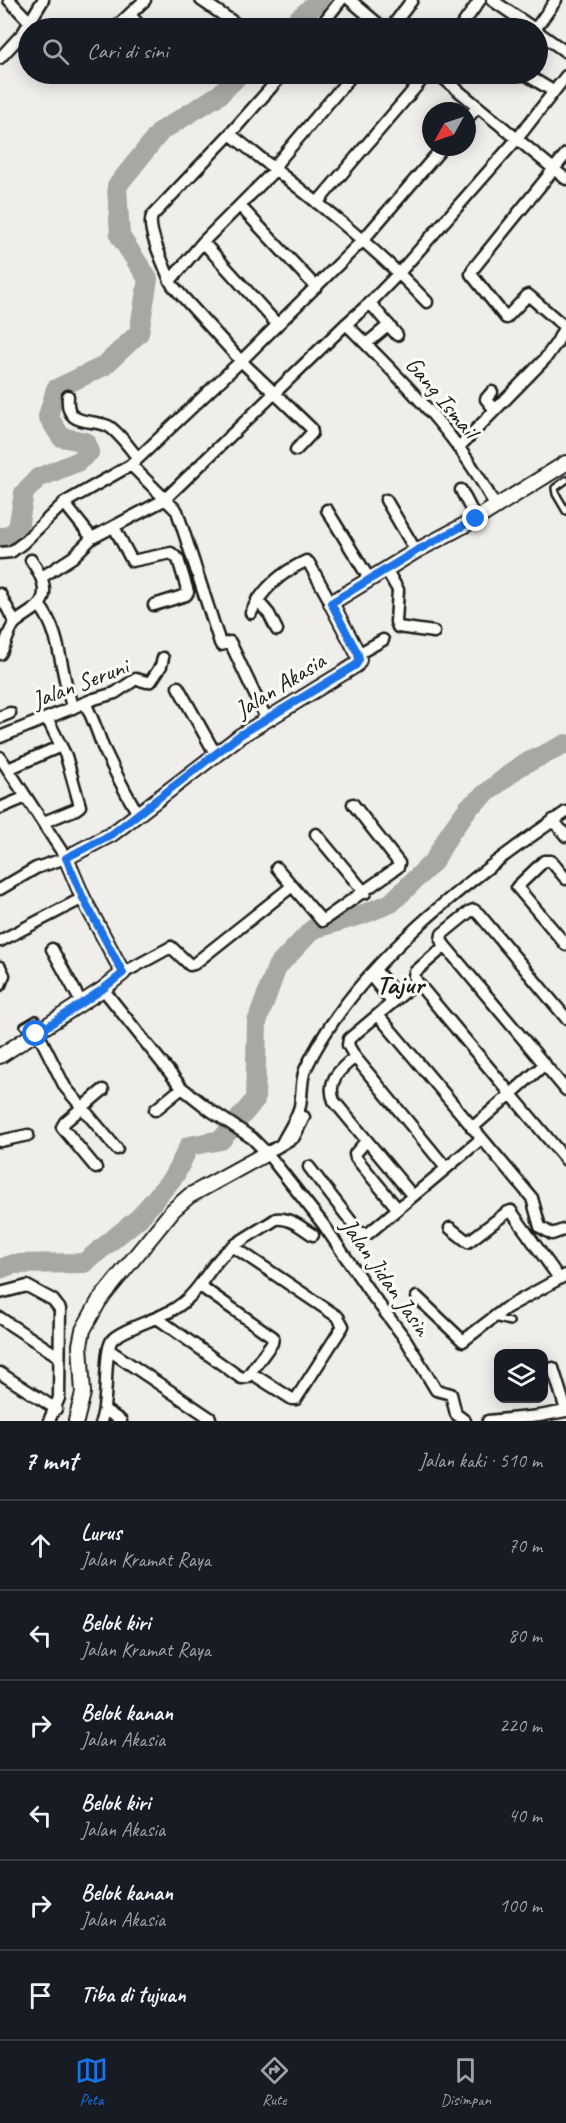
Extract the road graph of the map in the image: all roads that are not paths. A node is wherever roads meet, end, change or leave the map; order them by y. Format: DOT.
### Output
graph roads {
  1 [pos="9,0"];
  2 [pos="43,0"];
  3 [pos="145,0"];
  4 [pos="201,0"];
  5 [pos="342,0"];
  6 [pos="350,0"];
  7 [pos="412,0"];
  8 [pos="480,0"];
  9 [pos="492,0"];
  10 [pos="556,0"];
  11 [pos="130,15"];
  12 [pos="26,18"];
  13 [pos="31,18"];
  14 [pos="127,18"];
  15 [pos="133,18"];
  16 [pos="227,18"];
  17 [pos="327,18"];
  18 [pos="371,18"];
  19 [pos="398,18"];
  20 [pos="467,18"];
  21 [pos="518,18"];
  22 [pos="544,18"];
  23 [pos="18,38"];
  24 [pos="548,39"];
  25 [pos="566,52"];
  26 [pos="0,58"];
  27 [pos="566,76"];
  28 [pos="274,84"];
  29 [pos="344,84"];
  30 [pos="418,84"];
  31 [pos="450,84"];
  32 [pos="541,84"];
  33 [pos="553,91"];
  34 [pos="477,107"];
  35 [pos="230,134"];
  36 [pos="517,139"];
  37 [pos="566,154"];
  38 [pos="435,156"];
  39 [pos="275,170"];
  40 [pos="554,170"];
  41 [pos="566,179"];
  42 [pos="317,203"];
  43 [pos="240,206"];
  44 [pos="363,240"];
  45 [pos="203,242"];
  46 [pos="399,273"];
  47 [pos="170,281"];
  48 [pos="316,287"];
  49 [pos="428,302"];
  50 [pos="370,303"];
  51 [pos="277,324"];
  52 [pos="346,324"];
  53 [pos="389,325"];
  54 [pos="565,326"];
  55 [pos="397,335"];
  56 [pos="366,344"];
  57 [pos="241,361"];
  58 [pos="492,392"];
  59 [pos="276,393"];
  60 [pos="68,396"];
  61 [pos="495,410"];
  62 [pos="458,448"];
  63 [pos="296,450"];
  64 [pos="135,461"];
  65 [pos="566,463"];
  66 [pos="566,480"];
  67 [pos="461,490"];
  68 [pos="164,500"];
  69 [pos="386,500"];
  70 [pos="64,503"];
  71 [pos="495,506"];
  72 [pos="327,510"];
  73 [pos="566,511"];
  74 [pos="476,519"];
  75 [pos="114,527"];
  76 [pos="92,538"];
  77 [pos="416,551"];
  78 [pos="0,553"];
  79 [pos="31,560"];
  80 [pos="386,569"];
  81 [pos="42,577"];
  82 [pos="370,580"];
  83 [pos="0,594"];
  84 [pos="257,600"];
  85 [pos="331,603"];
  86 [pos="39,605"];
  87 [pos="154,605"];
  88 [pos="251,613"];
  89 [pos="15,623"];
  90 [pos="277,630"];
  91 [pos="434,632"];
  92 [pos="383,640"];
  93 [pos="0,654"];
  94 [pos="358,654"];
  95 [pos="163,658"];
  96 [pos="178,687"];
  97 [pos="85,703"];
  98 [pos="73,708"];
  99 [pos="48,718"];
  100 [pos="266,718"];
  101 [pos="0,737"];
  102 [pos="61,746"];
  103 [pos="216,755"];
  104 [pos="0,757"];
  105 [pos="8,769"];
  106 [pos="26,797"];
  107 [pos="353,804"];
  108 [pos="0,808"];
  109 [pos="566,812"];
  110 [pos="139,815"];
  111 [pos="553,820"];
  112 [pos="44,822"];
  113 [pos="316,834"];
  114 [pos="566,836"];
  115 [pos="66,858"];
  116 [pos="277,868"];
  117 [pos="564,872"];
  118 [pos="291,887"];
  119 [pos="0,889"];
  120 [pos="365,893"];
  121 [pos="83,898"];
  122 [pos="0,941"];
  123 [pos="566,945"];
  124 [pos="445,946"];
  125 [pos="52,949"];
  126 [pos="0,968"];
  127 [pos="123,973"];
  128 [pos="375,974"];
  129 [pos="417,982"];
  130 [pos="0,985"];
  131 [pos="103,989"];
  132 [pos="395,999"];
  133 [pos="81,1002"];
  134 [pos="378,1015"];
  135 [pos="566,1018"];
  136 [pos="34,1029"];
  137 [pos="0,1056"];
  138 [pos="355,1057"];
  139 [pos="545,1064"];
  140 [pos="182,1088"];
  141 [pos="103,1090"];
  142 [pos="566,1090"];
  143 [pos="512,1094"];
  144 [pos="82,1108"];
  145 [pos="154,1110"];
  146 [pos="472,1128"];
  147 [pos="28,1135"];
  148 [pos="481,1139"];
  149 [pos="366,1141"];
  150 [pos="0,1142"];
  151 [pos="117,1149"];
  152 [pos="267,1153"];
  153 [pos="566,1160"];
  154 [pos="309,1167"];
  155 [pos="96,1168"];
  156 [pos="446,1168"];
  157 [pos="412,1195"];
  158 [pos="398,1208"];
  159 [pos="450,1228"];
  160 [pos="566,1229"];
  161 [pos="313,1235"];
  162 [pos="234,1247"];
  163 [pos="562,1276"];
  164 [pos="200,1286"];
  165 [pos="0,1293"];
  166 [pos="417,1297"];
  167 [pos="492,1317"];
  168 [pos="0,1318"];
  169 [pos="158,1318"];
  170 [pos="510,1322"];
  171 [pos="108,1350"];
  172 [pos="58,1356"];
  173 [pos="553,1368"];
  174 [pos="0,1373"];
  175 [pos="251,1373"];
  176 [pos="56,1409"];
  177 [pos="566,1411"];
  178 [pos="103,1416"];
  179 [pos="210,1418"];
  180 [pos="459,1419"];
  181 [pos="49,1421"];
  182 [pos="76,1421"];
  183 [pos="121,1421"];
  184 [pos="488,1421"];
  1 -- 12 [label="street"];
  2 -- 13 [label="street"];
  3 -- 11 [label="street"];
  4 -- 16 [label="street"];
  5 -- 17 [label="street"];
  6 -- 18 [label="street"];
  7 -- 19 [label="street"];
  8 -- 20 [label="street"];
  9 -- 21 [label="street"];
  10 -- 22 [label="street"];
  11 -- 14 [label="street"];
  11 -- 15 [label="street"];
  23 -- 26 [label="street"];
  24 -- 25 [label="street"];
  27 -- 33 [label="street"];
  28 -- 35 [label="street"];
  29 -- 39 [label="street"];
  30 -- 42 [label="street"];
  31 -- 34 [label="street"];
  32 -- 33 [label="street"];
  33 -- 36 [label="street"];
  34 -- 36 [label="street"];
  35 -- 39 [label="street"];
  35 -- 47 [label="street"];
  36 -- 40 [label="street"];
  36 -- 46 [label="street"];
  37 -- 40 [label="street"];
  38 -- 44 [label="street"];
  39 -- 42 [label="street"];
  39 -- 43 [label="street"];
  40 -- 41 [label="street"];
  40 -- 54 [label="street"];
  42 -- 44 [label="street"];
  43 -- 45 [label="street"];
  43 -- 48 [label="street"];
  44 -- 46 [label="street"];
  44 -- 48 [label="street"];
  45 -- 47 [label="street"];
  45 -- 51 [label="street"];
  46 -- 49 [label="street"];
  46 -- 50 [label="street"];
  47 -- 57 [label="street"];
  48 -- 51 [label="street"];
  50 -- 52 [label="street"];
  50 -- 53 [label="street"];
  51 -- 57 [label="street"];
  52 -- 56 [label="street, Gang Ismail"];
  52 -- 59 [label="street"];
  53 -- 55 [label="street"];
  53 -- 56 [label="street"];
  54 -- 61 [label="street"];
  56 -- 62 [label="street, Gang Ismail"];
  57 -- 59 [label="street"];
  57 -- 64 [label="street"];
  58 -- 61 [label="street"];
  59 -- 63 [label="street"];
  59 -- 68 [label="street"];
  60 -- 64 [label="street"];
  61 -- 62 [label="street"];
  62 -- 71 [label="street, Gang Ismail"];
  64 -- 68 [label="street"];
  64 -- 70 [label="street"];
  65 -- 71 [label="street"];
  66 -- 73 [label="lane"];
  67 -- 74 [label="street"];
  68 -- 75 [label="street"];
  68 -- 100 [label="street"];
  69 -- 77 [label="street"];
  70 -- 76 [label="street"];
  70 -- 78 [label="street"];
  71 -- 74 [label="street"];
  72 -- 82 [label="street"];
  74 -- 77 [label="street"];
  75 -- 76 [label="street"];
  75 -- 87 [label="street"];
  76 -- 81 [label="street"];
  77 -- 80 [label="street"];
  79 -- 81 [label="street"];
  80 -- 82 [label="street"];
  80 -- 91 [label="street"];
  81 -- 86 [label="street"];
  82 -- 85 [label="street"];
  83 -- 89 [label="street"];
  84 -- 85 [label="street"];
  84 -- 88 [label="street"];
  84 -- 90 [label="street"];
  85 -- 94 [label="street, Jalan Akasia"];
  86 -- 89 [label="street"];
  86 -- 98 [label="street"];
  89 -- 93 [label="street"];
  92 -- 94 [label="street"];
  94 -- 100 [label="street, Jalan Akasia"];
  95 -- 97 [label="street, Jalan Seruni"];
  96 -- 103 [label="street"];
  97 -- 98 [label="street, Jalan Seruni"];
  97 -- 110 [label="street"];
  98 -- 99 [label="street, Jalan Seruni"];
  99 -- 101 [label="street, Jalan Seruni"];
  99 -- 102 [label="street"];
  100 -- 103 [label="street, Jalan Akasia"];
  102 -- 105 [label="street"];
  102 -- 112 [label="street"];
  103 -- 110 [label="street, Jalan Akasia"];
  104 -- 105 [label="street"];
  105 -- 106 [label="street"];
  106 -- 108 [label="street"];
  106 -- 112 [label="street"];
  107 -- 120 [label="street"];
  109 -- 111 [label="street"];
  110 -- 115 [label="street, Jalan Akasia"];
  111 -- 114 [label="street"];
  111 -- 128 [label="street"];
  112 -- 115 [label="street"];
  113 -- 120 [label="street"];
  115 -- 119 [label="street"];
  115 -- 121 [label="street"];
  116 -- 118 [label="street"];
  117 -- 123 [label="street"];
  118 -- 120 [label="street"];
  118 -- 127 [label="street"];
  121 -- 122 [label="street"];
  121 -- 127 [label="street"];
  124 -- 129 [label="street"];
  124 -- 135 [label="street"];
  124 -- 139 [label="street"];
  125 -- 133 [label="street"];
  126 -- 130 [label="street"];
  127 -- 131 [label="street"];
  128 -- 132 [label="street"];
  128 -- 152 [label="street"];
  129 -- 132 [label="street"];
  129 -- 143 [label="street"];
  131 -- 133 [label="street"];
  131 -- 140 [label="street"];
  132 -- 134 [label="street"];
  133 -- 136 [label="street"];
  134 -- 138 [label="street"];
  134 -- 146 [label="street"];
  136 -- 137 [label="street"];
  136 -- 144 [label="street"];
  138 -- 149 [label="street"];
  138 -- 156 [label="street"];
  139 -- 142 [label="street"];
  139 -- 143 [label="street"];
  140 -- 145 [label="street"];
  140 -- 152 [label="street"];
  141 -- 144 [label="street"];
  143 -- 146 [label="street"];
  143 -- 153 [label="street"];
  144 -- 151 [label="street"];
  144 -- 155 [label="street"];
  146 -- 148 [label="street"];
  147 -- 150 [label="street"];
  148 -- 156 [label="street"];
  148 -- 160 [label="street"];
  149 -- 157 [label="street"];
  149 -- 158 [label="street"];
  152 -- 180 [label="street, Jalan Jidan Jasin"];
  152 -- 182 [label="street"];
  154 -- 158 [label="street"];
  156 -- 157 [label="street"];
  157 -- 158 [label="street"];
  159 -- 163 [label="street"];
  161 -- 162 [label="street"];
  162 -- 164 [label="street"];
  162 -- 175 [label="street"];
  163 -- 167 [label="street"];
  164 -- 169 [label="street"];
  164 -- 175 [label="street"];
  165 -- 172 [label="street"];
  166 -- 167 [label="street"];
  167 -- 170 [label="lane"];
  168 -- 172 [label="street"];
  169 -- 171 [label="street"];
  169 -- 175 [label="street"];
  171 -- 178 [label="street"];
  171 -- 179 [label="street"];
  172 -- 176 [label="street"];
  173 -- 177 [label="street"];
  174 -- 176 [label="street"];
  176 -- 181 [label="street"];
  177 -- 184 [label="street"];
  178 -- 183 [label="street"];
}
